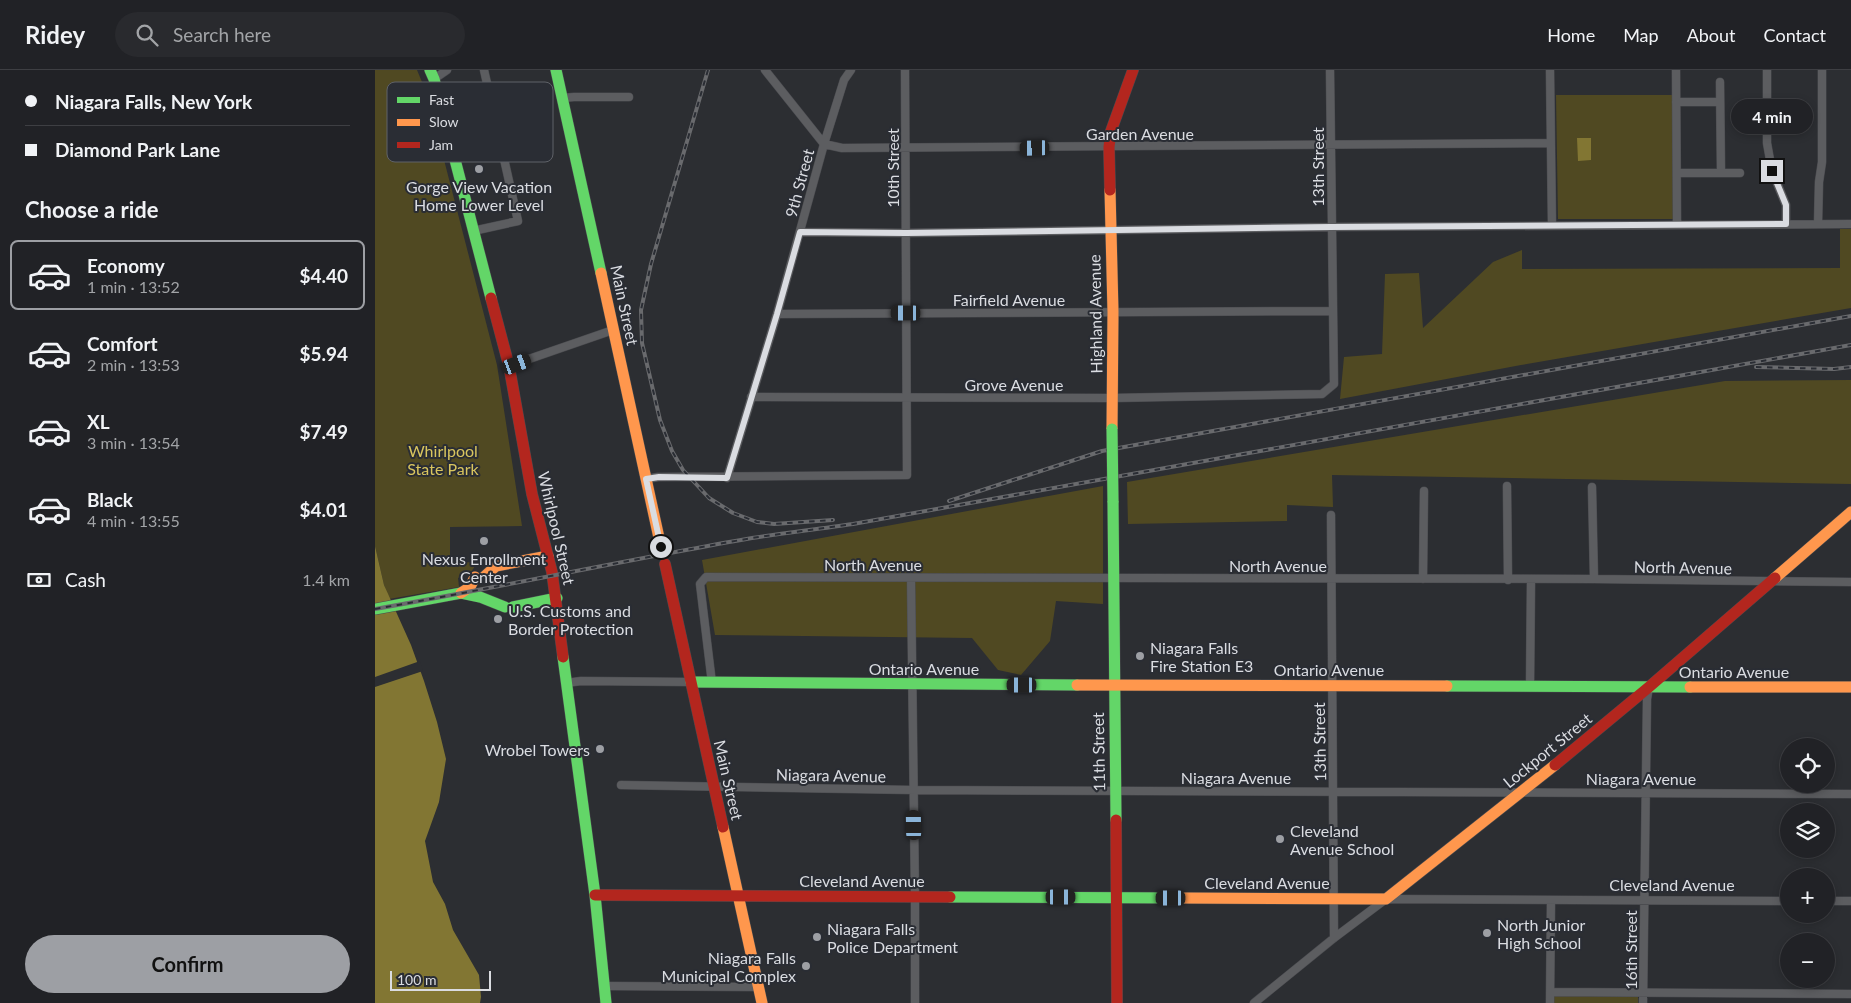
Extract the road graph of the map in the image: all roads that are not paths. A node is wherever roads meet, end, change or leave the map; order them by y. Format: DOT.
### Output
graph roads {
  1 [pos="447,70"];
  2 [pos="556,70"];
  3 [pos="765,70"];
  4 [pos="851,70"];
  5 [pos="905,70"];
  6 [pos="1133,70"];
  7 [pos="1330,70"];
  8 [pos="1550,70"];
  9 [pos="1676,70"];
  10 [pos="1767,70"];
  11 [pos="1822,70"];
  12 [pos="432,74"];
  13 [pos="1720,82"];
  14 [pos="629,97"];
  15 [pos="562,98"];
  16 [pos="1676,102"];
  17 [pos="1720,102"];
  18 [pos="1551,143"];
  19 [pos="823,144"];
  20 [pos="1331,146"];
  21 [pos="1109,147"];
  22 [pos="905,149"];
  23 [pos="455,162"];
  24 [pos="505,162"];
  25 [pos="1677,173"];
  26 [pos="1721,173"];
  27 [pos="1740,173"];
  28 [pos="1786,224"];
  29 [pos="1819,224"];
  30 [pos="1851,224"];
  31 [pos="1677,225"];
  32 [pos="1552,226"];
  33 [pos="1331,227"];
  34 [pos="1110,230"];
  35 [pos="473,231"];
  36 [pos="800,232"];
  37 [pos="906,233"];
  38 [pos="1332,311"];
  39 [pos="1113,312"];
  40 [pos="906,313"];
  41 [pos="777,314"];
  42 [pos="613,330"];
  43 [pos="509,366"];
  44 [pos="1334,384"];
  45 [pos="751,397"];
  46 [pos="907,397"];
  47 [pos="1112,398"];
  48 [pos="727,478"];
  49 [pos="646,479"];
  50 [pos="1507,486"];
  51 [pos="1592,487"];
  52 [pos="1424,491"];
  53 [pos="1113,502"];
  54 [pos="1851,512"];
  55 [pos="1331,515"];
  56 [pos="661,547"];
  57 [pos="548,556"];
  58 [pos="665,564"];
  59 [pos="911,578"];
  60 [pos="1113,578"];
  61 [pos="1331,579"];
  62 [pos="1594,579"];
  63 [pos="1423,580"];
  64 [pos="1508,580"];
  65 [pos="1531,580"];
  66 [pos="1769,581"];
  67 [pos="1851,582"];
  68 [pos="461,593"];
  69 [pos="557,598"];
  70 [pos="375,609"];
  71 [pos="691,682"];
  72 [pos="712,682"];
  73 [pos="566,683"];
  74 [pos="913,685"];
  75 [pos="1114,685"];
  76 [pos="1332,685"];
  77 [pos="1530,687"];
  78 [pos="1649,687"];
  79 [pos="1851,687"];
  80 [pos="621,786"];
  81 [pos="713,787"];
  82 [pos="914,790"];
  83 [pos="1115,790"];
  84 [pos="1333,791"];
  85 [pos="1522,792"];
  86 [pos="1645,792"];
  87 [pos="1851,794"];
  88 [pos="595,894"];
  89 [pos="739,895"];
  90 [pos="915,896"];
  91 [pos="1116,898"];
  92 [pos="1333,899"];
  93 [pos="1386,899"];
  94 [pos="1551,900"];
  95 [pos="1644,900"];
  96 [pos="1780,901"];
  97 [pos="1835,901"];
  98 [pos="1851,901"];
  99 [pos="1334,938"];
  100 [pos="605,986"];
  101 [pos="759,987"];
  102 [pos="1550,992"];
  103 [pos="1643,992"];
  104 [pos="1851,994"];
  105 [pos="605,1003"];
  106 [pos="762,1003"];
  107 [pos="915,1003"];
  108 [pos="1117,1003"];
  109 [pos="1254,1003"];
  110 [pos="1550,1003"];
  111 [pos="1643,1003"];
  1 -- 12 [label="street"];
  2 -- 15 [label="main road, Main Street"];
  3 -- 19 [label="street"];
  4 -- 19 [label="street, 9th Street"];
  5 -- 22 [label="street, 10th Street"];
  6 -- 21 [label="main road, Highland Avenue"];
  7 -- 20 [label="street, 13th Street"];
  8 -- 18 [label="street"];
  9 -- 16 [label="street"];
  10 -- 28 [label="street"];
  11 -- 29 [label="street"];
  13 -- 17 [label="street"];
  14 -- 15 [label="street"];
  15 -- 42 [label="main road, Main Street"];
  16 -- 17 [label="street"];
  16 -- 25 [label="street"];
  17 -- 26 [label="street"];
  18 -- 20 [label="street, Garden Avenue"];
  18 -- 32 [label="street"];
  19 -- 22 [label="street, Garden Avenue"];
  19 -- 36 [label="street, 9th Street"];
  20 -- 21 [label="street, Garden Avenue"];
  20 -- 33 [label="street, 13th Street"];
  21 -- 22 [label="street, Garden Avenue"];
  21 -- 34 [label="main road, Highland Avenue"];
  22 -- 37 [label="street, 10th Street"];
  23 -- 35 [label="main road, Whirlpool Street"];
  24 -- 35 [label="street"];
  25 -- 26 [label="street"];
  25 -- 31 [label="street"];
  26 -- 27 [label="street"];
  28 -- 29 [label="street"];
  28 -- 31 [label="street"];
  29 -- 30 [label="street"];
  31 -- 32 [label="street"];
  32 -- 33 [label="street"];
  33 -- 34 [label="street"];
  33 -- 38 [label="street, 13th Street"];
  34 -- 37 [label="street"];
  34 -- 39 [label="main road, Highland Avenue"];
  35 -- 43 [label="main road, Whirlpool Street"];
  36 -- 37 [label="street"];
  36 -- 41 [label="street, 9th Street"];
  37 -- 40 [label="street, 10th Street"];
  38 -- 39 [label="street, Fairfield Avenue"];
  38 -- 44 [label="street, 13th Street"];
  39 -- 40 [label="street, Fairfield Avenue"];
  39 -- 47 [label="main road, Highland Avenue"];
  40 -- 41 [label="street, Fairfield Avenue"];
  40 -- 46 [label="street, 10th Street"];
  41 -- 45 [label="street, 9th Street"];
  42 -- 43 [label="street"];
  42 -- 49 [label="main road, Main Street"];
  43 -- 57 [label="main road, Whirlpool Street"];
  44 -- 47 [label="street, Grove Avenue"];
  45 -- 46 [label="street, Grove Avenue"];
  45 -- 48 [label="street, 9th Street"];
  46 -- 47 [label="street, Grove Avenue"];
  46 -- 48 [label="street, 10th Street"];
  47 -- 53 [label="main road, Highland Avenue, bridge"];
  48 -- 49 [label="street"];
  49 -- 56 [label="main road, Main Street"];
  50 -- 64 [label="street"];
  51 -- 62 [label="street"];
  52 -- 63 [label="street"];
  53 -- 60 [label="main road, 11th Street"];
  54 -- 66 [label="main road, Lockport Street"];
  55 -- 61 [label="street, 13th Street"];
  57 -- 68 [label="main road"];
  57 -- 69 [label="main road, Whirlpool Street"];
  58 -- 71 [label="main road, Main Street"];
  59 -- 60 [label="street, North Avenue"];
  59 -- 72 [label="street, North Avenue"];
  59 -- 74 [label="street"];
  60 -- 61 [label="street, North Avenue"];
  60 -- 75 [label="main road, 11th Street"];
  61 -- 63 [label="street, North Avenue"];
  61 -- 76 [label="street, 13th Street"];
  62 -- 65 [label="street, North Avenue"];
  62 -- 66 [label="street, North Avenue"];
  63 -- 64 [label="street, North Avenue"];
  64 -- 65 [label="street, North Avenue"];
  65 -- 77 [label="street"];
  66 -- 67 [label="street, North Avenue"];
  66 -- 78 [label="main road, Lockport Street"];
  68 -- 69 [label="main road"];
  68 -- 70 [label="main road"];
  69 -- 73 [label="main road, Whirlpool Street"];
  71 -- 72 [label="main road, Ontario Avenue"];
  71 -- 73 [label="street, Ontario Avenue"];
  71 -- 81 [label="main road, Main Street"];
  72 -- 74 [label="main road, Ontario Avenue"];
  73 -- 88 [label="main road, Whirlpool Street"];
  74 -- 75 [label="main road, Ontario Avenue"];
  74 -- 82 [label="street"];
  75 -- 76 [label="main road, Ontario Avenue"];
  75 -- 83 [label="main road, 11th Street"];
  76 -- 77 [label="main road, Ontario Avenue"];
  76 -- 84 [label="street, 13th Street"];
  77 -- 78 [label="main road, Ontario Avenue"];
  78 -- 79 [label="main road, Ontario Avenue"];
  78 -- 85 [label="main road, Lockport Street"];
  78 -- 86 [label="street, 16th Street"];
  80 -- 81 [label="street, Niagara Avenue"];
  81 -- 82 [label="street, Niagara Avenue"];
  81 -- 89 [label="main road, Main Street"];
  82 -- 83 [label="street, Niagara Avenue"];
  82 -- 90 [label="street"];
  83 -- 84 [label="street, Niagara Avenue"];
  83 -- 91 [label="main road, 11th Street"];
  84 -- 85 [label="street, Niagara Avenue"];
  84 -- 92 [label="street, 13th Street"];
  85 -- 86 [label="street, Niagara Avenue"];
  85 -- 93 [label="main road, Lockport Street"];
  86 -- 87 [label="street, Niagara Avenue"];
  86 -- 95 [label="street, 16th Street"];
  88 -- 89 [label="main road, Cleveland Avenue"];
  88 -- 100 [label="main road, Whirlpool Street"];
  89 -- 90 [label="main road, Cleveland Avenue"];
  89 -- 101 [label="main road, Main Street"];
  90 -- 91 [label="main road, Cleveland Avenue"];
  90 -- 107 [label="street"];
  91 -- 92 [label="main road, Cleveland Avenue"];
  91 -- 108 [label="main road, 11th Street"];
  92 -- 93 [label="main road, Cleveland Avenue"];
  92 -- 99 [label="street, 13th Street"];
  93 -- 94 [label="street, Cleveland Avenue"];
  93 -- 99 [label="street, Lockport Street"];
  94 -- 95 [label="street, Cleveland Avenue"];
  94 -- 102 [label="street"];
  95 -- 96 [label="street, Cleveland Avenue"];
  95 -- 103 [label="street, 16th Street"];
  97 -- 98 [label="street"];
  99 -- 109 [label="street, Lockport Street"];
  100 -- 101 [label="street"];
  100 -- 105 [label="main road, Whirlpool Street"];
  101 -- 106 [label="main road, Main Street"];
  102 -- 103 [label="street"];
  102 -- 110 [label="street"];
  103 -- 104 [label="street"];
  103 -- 111 [label="street, 16th Street"];
}
